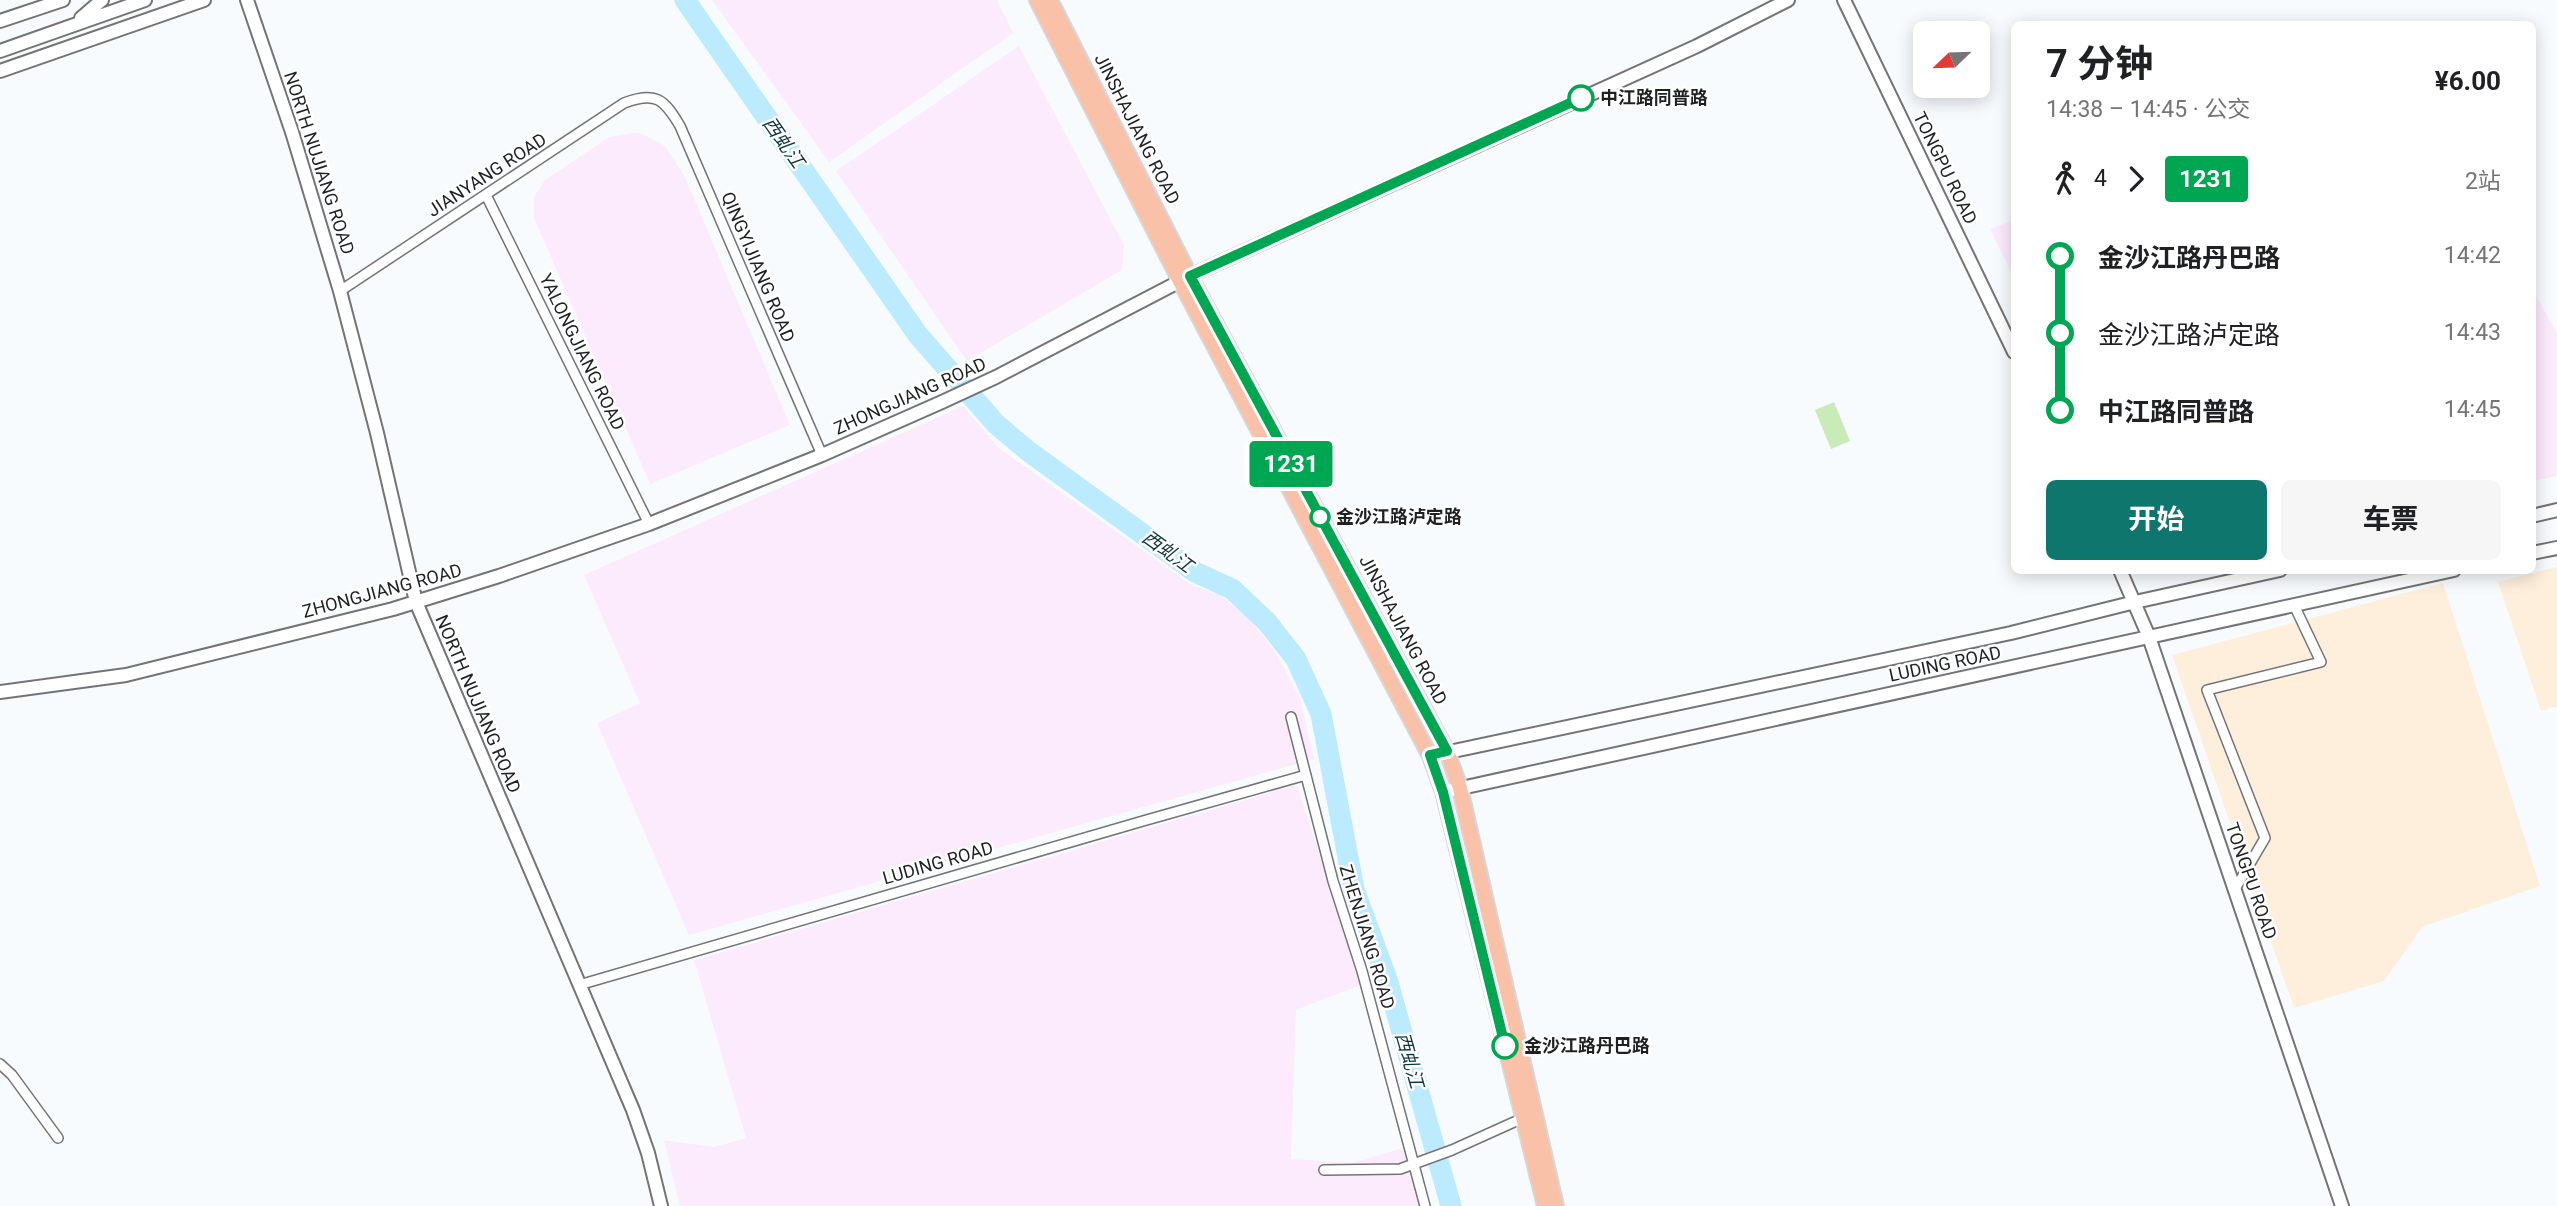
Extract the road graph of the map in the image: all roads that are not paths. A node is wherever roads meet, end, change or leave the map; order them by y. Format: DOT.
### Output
graph roads {
  1 [pos="63,0"];
  2 [pos="102,0"];
  3 [pos="145,0"];
  4 [pos="204,0"];
  5 [pos="247,0"];
  6 [pos="1037,0"];
  7 [pos="1050,0"];
  8 [pos="1788,0"];
  9 [pos="1844,0"];
  10 [pos="0,21"];
  11 [pos="75,24"];
  12 [pos="0,51"];
  13 [pos="0,71"];
  14 [pos="656,97"];
  15 [pos="486,195"];
  16 [pos="1185,278"];
  17 [pos="340,291"];
  18 [pos="2011,346"];
  19 [pos="822,455"];
  20 [pos="2557,510"];
  21 [pos="2536,515"];
  22 [pos="649,524"];
  23 [pos="2557,548"];
  24 [pos="2536,553"];
  25 [pos="2122,574"];
  26 [pos="2262,574"];
  27 [pos="2436,574"];
  28 [pos="416,602"];
  29 [pos="2135,602"];
  30 [pos="2294,606"];
  31 [pos="2149,637"];
  32 [pos="0,692"];
  33 [pos="1291,717"];
  34 [pos="1447,751"];
  35 [pos="1430,755"];
  36 [pos="1306,775"];
  37 [pos="1460,788"];
  38 [pos="1443,792"];
  39 [pos="2235,889"];
  40 [pos="579,985"];
  41 [pos="0,1064"];
  42 [pos="1523,1118"];
  43 [pos="58,1138"];
  44 [pos="1416,1163"];
  45 [pos="1324,1170"];
  46 [pos="661,1206"];
  47 [pos="1425,1206"];
  48 [pos="1545,1206"];
  49 [pos="1556,1206"];
  50 [pos="2342,1206"];
  1 -- 10 [label="street"];
  2 -- 11 [label="street"];
  3 -- 11 [label="street"];
  4 -- 13 [label="street"];
  5 -- 17 [label="street, NORTH NUJIANG ROAD"];
  6 -- 16 [label="main road, JINSHAJIANG ROAD"];
  7 -- 16 [label="main road, JINSHAJIANG ROAD"];
  8 -- 16 [label="street, ZHONGJIANG ROAD"];
  9 -- 18 [label="street, TONGPU ROAD"];
  11 -- 12 [label="street"];
  14 -- 15 [label="street, JIANYANG ROAD"];
  14 -- 19 [label="street, QINGYIJIANG ROAD"];
  15 -- 17 [label="street, JIANYANG ROAD"];
  15 -- 22 [label="street, YALONGJIANG ROAD"];
  16 -- 19 [label="street, ZHONGJIANG ROAD"];
  16 -- 34 [label="main road, JINSHAJIANG ROAD"];
  16 -- 35 [label="main road, JINSHAJIANG ROAD"];
  17 -- 28 [label="street, NORTH NUJIANG ROAD"];
  19 -- 22 [label="street, ZHONGJIANG ROAD"];
  20 -- 21 [label="street"];
  22 -- 28 [label="street, ZHONGJIANG ROAD"];
  23 -- 24 [label="street"];
  25 -- 29 [label="street, TONGPU ROAD"];
  26 -- 29 [label="street, LUDING ROAD"];
  27 -- 30 [label="street, LUDING ROAD"];
  28 -- 32 [label="street, ZHONGJIANG ROAD"];
  28 -- 40 [label="street, NORTH NUJIANG ROAD"];
  29 -- 31 [label="street, TONGPU ROAD"];
  29 -- 34 [label="street, LUDING ROAD"];
  30 -- 31 [label="street, LUDING ROAD"];
  30 -- 39 [label="street"];
  31 -- 37 [label="street, LUDING ROAD"];
  31 -- 39 [label="street, TONGPU ROAD"];
  33 -- 36 [label="street, ZHENJIANG ROAD"];
  34 -- 35 [label="street, LUDING ROAD"];
  34 -- 37 [label="main road, JINSHAJIANG ROAD"];
  35 -- 38 [label="main road, JINSHAJIANG ROAD"];
  36 -- 40 [label="street, LUDING ROAD"];
  36 -- 44 [label="street, ZHENJIANG ROAD"];
  37 -- 38 [label="street, LUDING ROAD"];
  37 -- 49 [label="main road, JINSHAJIANG ROAD"];
  38 -- 42 [label="main road, JINSHAJIANG ROAD"];
  39 -- 50 [label="street, TONGPU ROAD"];
  40 -- 46 [label="street, NORTH NUJIANG ROAD"];
  41 -- 43 [label="street"];
  42 -- 44 [label="street"];
  42 -- 48 [label="main road, JINSHAJIANG ROAD"];
  44 -- 45 [label="street"];
  44 -- 47 [label="street, ZHENJIANG ROAD"];
}
